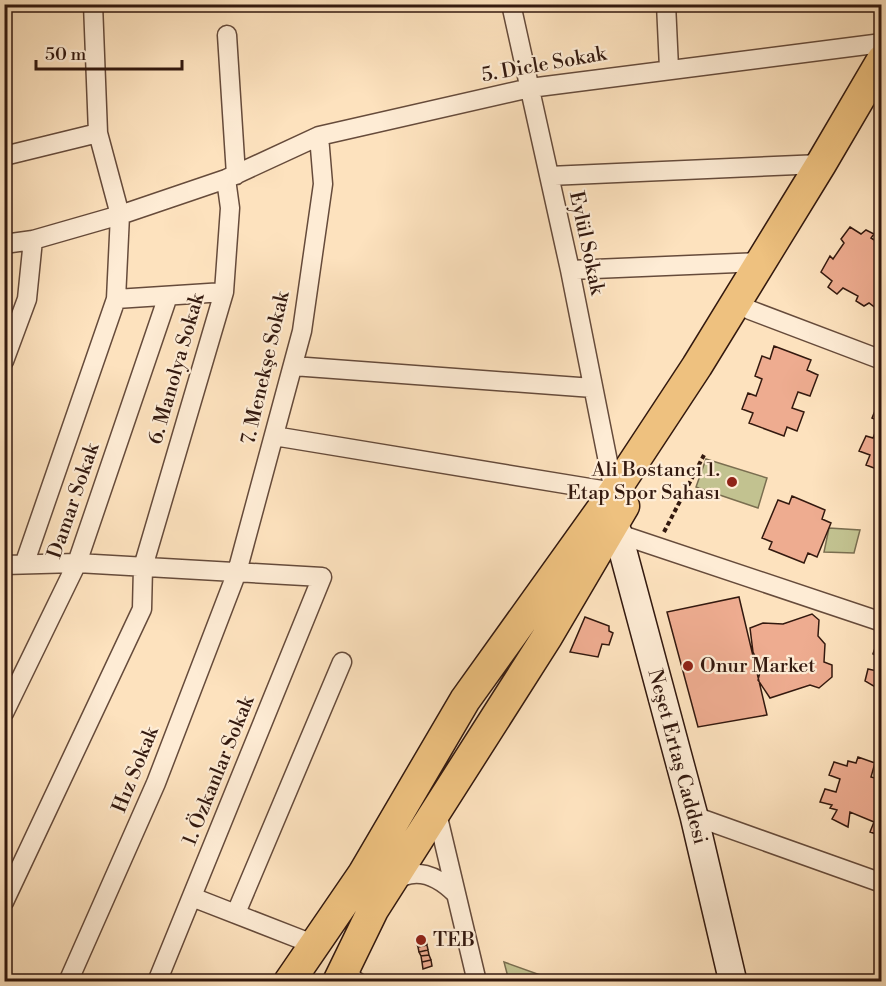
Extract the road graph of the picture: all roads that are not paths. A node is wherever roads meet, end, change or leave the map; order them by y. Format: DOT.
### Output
graph roads {
  1 [pos="93,4"];
  2 [pos="511,4"];
  3 [pos="666,4"];
  4 [pos="227,35"];
  5 [pos="882,43"];
  6 [pos="882,60"];
  7 [pos="669,68"];
  8 [pos="530,88"];
  9 [pos="882,99"];
  10 [pos="98,133"];
  11 [pos="319,136"];
  12 [pos="4,156"];
  13 [pos="822,164"];
  14 [pos="549,176"];
  15 [pos="231,177"];
  16 [pos="120,215"];
  17 [pos="33,240"];
  18 [pos="4,244"];
  19 [pos="761,262"];
  20 [pos="570,270"];
  21 [pos="224,292"];
  22 [pos="168,296"];
  23 [pos="116,299"];
  24 [pos="750,310"];
  25 [pos="882,360"];
  26 [pos="4,361"];
  27 [pos="293,366"];
  28 [pos="593,388"];
  29 [pos="274,436"];
  30 [pos="614,492"];
  31 [pos="614,532"];
  32 [pos="25,562"];
  33 [pos="77,563"];
  34 [pos="4,565"];
  35 [pos="143,567"];
  36 [pos="237,572"];
  37 [pos="882,622"];
  38 [pos="342,662"];
  39 [pos="4,713"];
  40 [pos="436,809"];
  41 [pos="694,816"];
  42 [pos="357,881"];
  43 [pos="882,883"];
  44 [pos="388,886"];
  45 [pos="456,894"];
  46 [pos="192,897"];
  47 [pos="4,902"];
  48 [pos="236,914"];
  49 [pos="305,941"];
  50 [pos="350,977"];
  51 [pos="68,981"];
  52 [pos="157,981"];
  53 [pos="289,981"];
  54 [pos="305,981"];
  55 [pos="477,981"];
  56 [pos="733,981"];
  1 -- 10 [label="street"];
  2 -- 8 [label="street, Eylül Sokak"];
  3 -- 7 [label="street"];
  4 -- 15 [label="street, 6. Manolya Sokak"];
  5 -- 7 [label="street, 5. Dicle Sokak"];
  6 -- 13 [label="main road"];
  7 -- 8 [label="street, 5. Dicle Sokak"];
  8 -- 11 [label="street, 5. Dicle Sokak"];
  8 -- 14 [label="street, Eylül Sokak"];
  9 -- 24 [label="main road"];
  10 -- 12 [label="street"];
  10 -- 16 [label="street"];
  11 -- 15 [label="street, 5. Dicle Sokak"];
  11 -- 27 [label="street, 7. Menekşe Sokak"];
  13 -- 14 [label="street"];
  13 -- 19 [label="main road"];
  14 -- 20 [label="street, Eylül Sokak"];
  15 -- 16 [label="street, 5. Dicle Sokak"];
  15 -- 21 [label="street, 6. Manolya Sokak"];
  16 -- 17 [label="street, 5. Dicle Sokak"];
  16 -- 23 [label="street"];
  17 -- 18 [label="street, 5. Dicle Sokak"];
  17 -- 26 [label="street"];
  19 -- 20 [label="street"];
  19 -- 30 [label="main road"];
  20 -- 28 [label="street, Eylül Sokak"];
  21 -- 22 [label="street"];
  21 -- 35 [label="street, 6. Manolya Sokak"];
  22 -- 23 [label="street"];
  22 -- 33 [label="street, Damar Sokak"];
  23 -- 32 [label="street"];
  24 -- 25 [label="street"];
  24 -- 31 [label="main road"];
  27 -- 28 [label="street"];
  27 -- 29 [label="street, 7. Menekşe Sokak"];
  28 -- 30 [label="street, Eylül Sokak"];
  29 -- 30 [label="street"];
  29 -- 36 [label="street, 7. Menekşe Sokak"];
  30 -- 42 [label="main road"];
  31 -- 37 [label="street"];
  31 -- 40 [label="main road"];
  31 -- 41 [label="main road, Neşet Ertaş Caddesi"];
  32 -- 33 [label="street"];
  32 -- 34 [label="street"];
  33 -- 35 [label="street"];
  33 -- 39 [label="street, Damar Sokak"];
  35 -- 36 [label="street"];
  35 -- 47 [label="street, 6. Manolya Sokak"];
  36 -- 46 [label="street, 1. Özkanlar Sokak"];
  36 -- 51 [label="street, Hız Sokak"];
  38 -- 48 [label="street"];
  40 -- 44 [label="main road"];
  40 -- 45 [label="street"];
  41 -- 43 [label="street"];
  41 -- 56 [label="main road, Neşet Ertaş Caddesi"];
  42 -- 53 [label="main road"];
  42 -- 54 [label="main road"];
  44 -- 45 [label="street"];
  44 -- 50 [label="main road"];
  45 -- 55 [label="street"];
  46 -- 48 [label="street"];
  46 -- 52 [label="street, 1. Özkanlar Sokak"];
  48 -- 49 [label="street"];
}
